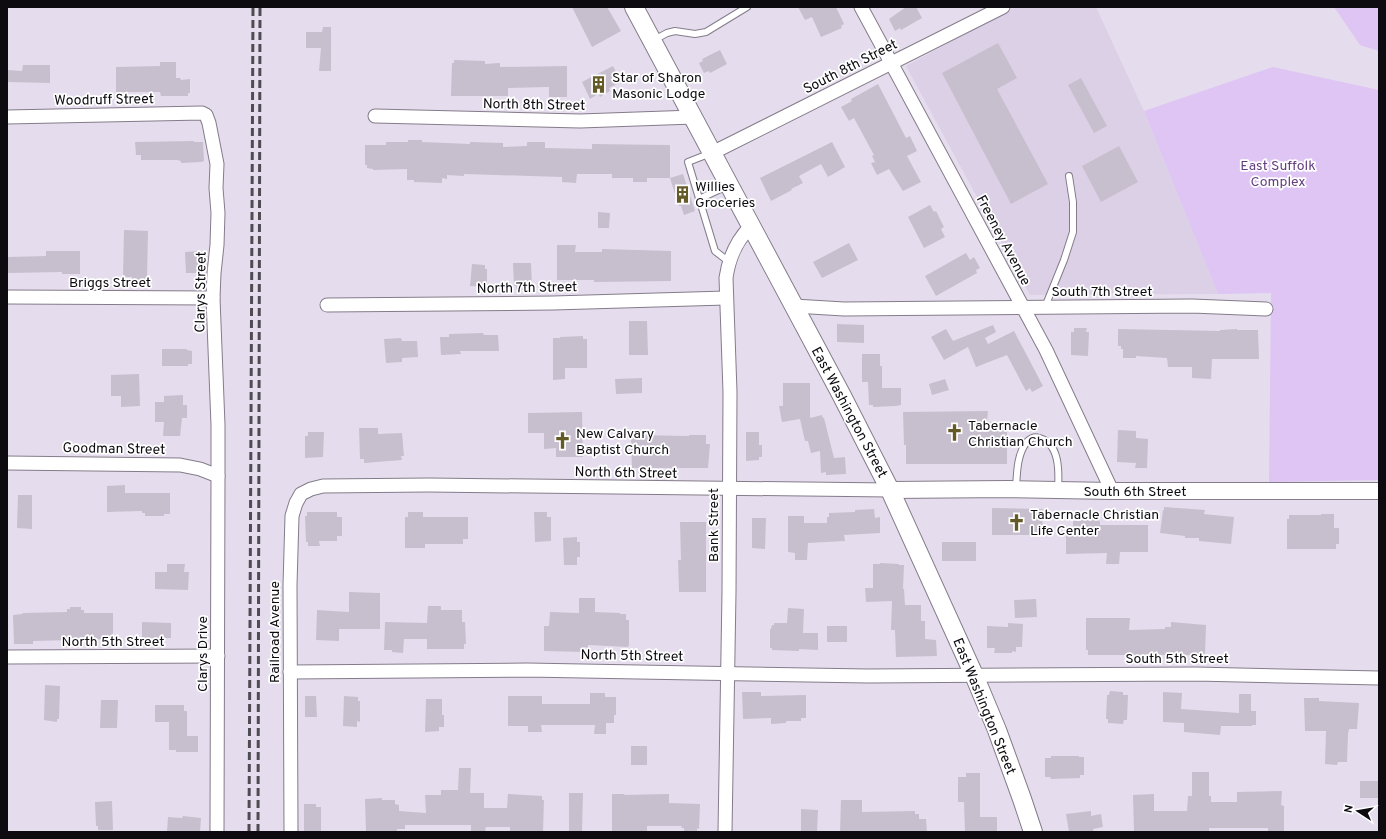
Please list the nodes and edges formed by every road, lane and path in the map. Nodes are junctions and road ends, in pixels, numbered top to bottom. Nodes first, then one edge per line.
1 (634, 7) edge
2 (747, 7) edge
3 (861, 7) edge
4 (1003, 7) edge
5 (652, 41) junction
6 (890, 63) junction
7 (202, 113) joint
8 (375, 116) dead end
9 (7, 117) edge
10 (694, 117) junction
11 (712, 152) junction
12 (1069, 176) dead end
13 (730, 185) junction
14 (700, 199) junction
15 (751, 226) junction
16 (728, 261) junction
17 (7, 297) edge
18 (213, 298) junction
19 (726, 298) junction
20 (327, 304) dead end
21 (794, 306) junction
22 (1022, 307) junction
23 (1045, 307) junction
24 (1266, 309) dead end
25 (7, 463) edge
26 (218, 476) junction
27 (361, 486) joint
28 (729, 489) junction
29 (890, 490) junction
30 (1016, 490) junction
31 (1058, 490) junction
32 (1112, 491) junction
33 (1379, 491) edge
34 (218, 656) junction
35 (7, 657) edge
36 (290, 672) junction
37 (727, 672) junction
38 (974, 675) junction
39 (1379, 678) edge
40 (217, 832) edge
41 (291, 832) edge
42 (725, 832) edge
43 (1033, 832) edge

1 - 5 main road, East Washington Street
2 - 5 lane
3 - 6 street, Freeney Avenue
4 - 6 street, South 8th Street
5 - 10 main road, East Washington Street
6 - 11 street, South 8th Street
6 - 22 street, Freeney Avenue
7 - 9 street, Woodruff Street
7 - 18 street, Clarys Street
8 - 10 street, North 8th Street
10 - 11 main road, East Washington Street
11 - 13 main road, East Washington Street
11 - 14 lane
12 - 23 lane
13 - 14 lane
13 - 15 main road, East Washington Street
14 - 16 lane
15 - 16 street, Bank Street
15 - 21 main road, East Washington Street
16 - 19 street, Bank Street
17 - 18 street, Briggs Street
18 - 26 street, Clarys Street
19 - 20 street, North 7th Street
19 - 28 street, Bank Street
21 - 22 street, South 7th Street
21 - 29 main road, East Washington Street
22 - 23 street, South 7th Street
22 - 32 street, Freeney Avenue
23 - 24 street, South 7th Street
25 - 26 street, Goodman Street
26 - 34 street, Clarys Drive
27 - 28 street, North 6th Street
27 - 36 street, Railroad Avenue
28 - 29 street, North 6th Street
28 - 37 street, Bank Street
29 - 30 street, South 6th Street
29 - 38 main road, East Washington Street
30 - 31 street, South 6th Street
30 - 31 lane
31 - 32 street, South 6th Street
32 - 33 street, South 6th Street
34 - 35 street, North 5th Street
34 - 40 street, Clarys Drive
36 - 37 street, North 5th Street
36 - 41 street, Railroad Avenue
37 - 38 street, North 5th Street
37 - 42 street, Bank Street
38 - 39 street, South 5th Street
38 - 43 main road, East Washington Street

